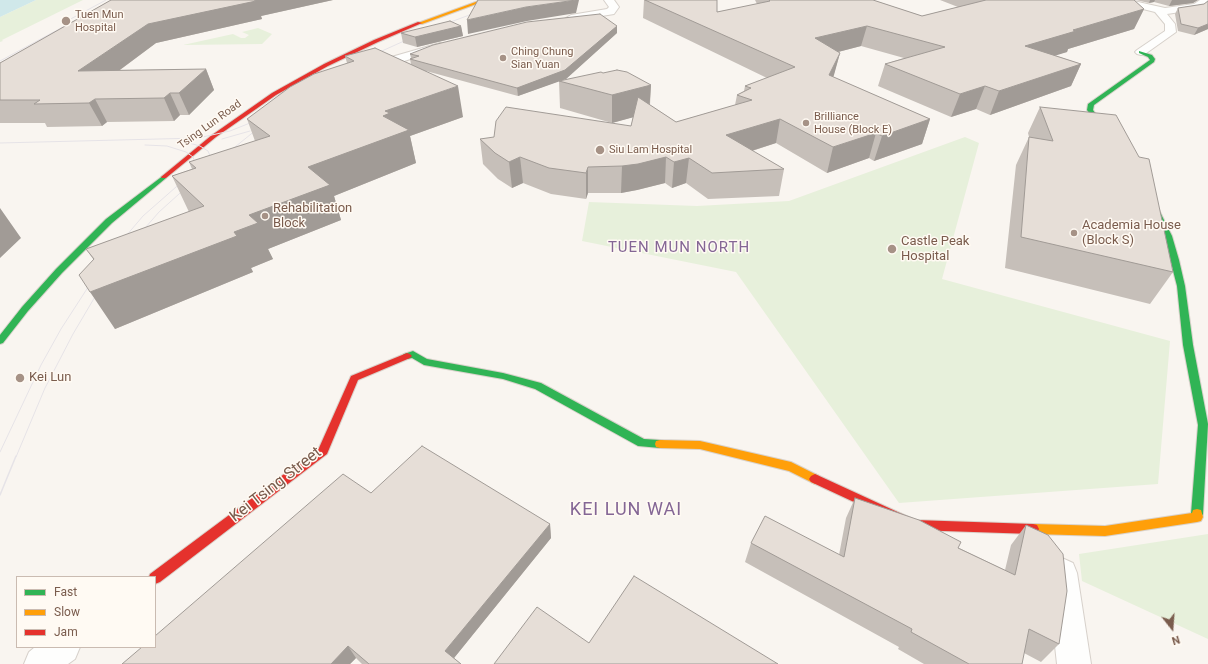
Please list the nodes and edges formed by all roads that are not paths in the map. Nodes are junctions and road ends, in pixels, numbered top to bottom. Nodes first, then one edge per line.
1 (485, 0) edge
2 (609, 0) edge
3 (1118, 0) edge
4 (1206, 0) edge
5 (1159, 11) junction
6 (558, 20) edge
7 (452, 43) edge
8 (1141, 52) joint
9 (392, 62) edge
10 (1113, 143) edge
11 (1144, 187) edge
12 (0, 341) edge
13 (1206, 426) edge
14 (1030, 529) junction
15 (156, 577) edge
16 (62, 648) edge
17 (41, 664) edge
18 (1074, 664) edge

1 - 12 street, Tsing Lun Road
2 - 6 street
3 - 5 street
4 - 5 street
5 - 8 street
7 - 9 street
8 - 10 street
11 - 13 street
13 - 14 street
14 - 15 street, Kei Tsing Street
14 - 18 street
16 - 17 street

